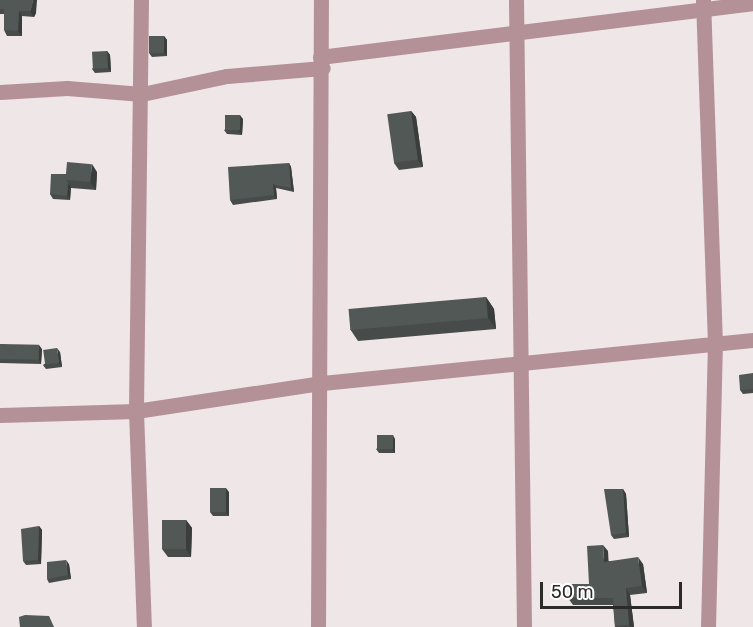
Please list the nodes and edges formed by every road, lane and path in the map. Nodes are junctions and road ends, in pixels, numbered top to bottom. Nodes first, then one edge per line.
1 (141, 0) edge
2 (321, 0) edge
3 (516, 0) edge
4 (753, 3) edge
5 (703, 4) edge
6 (516, 31) junction
7 (322, 63) junction
8 (0, 92) edge
9 (142, 94) junction
10 (753, 340) edge
11 (715, 342) junction
12 (520, 363) junction
13 (322, 383) junction
14 (136, 411) junction
15 (0, 416) edge
16 (144, 627) edge
17 (318, 627) edge
18 (524, 627) edge
19 (708, 627) edge

1 - 9 street
2 - 7 street
3 - 6 street
4 - 5 street
5 - 6 street
5 - 11 street
6 - 7 street
6 - 12 street
7 - 9 street
7 - 13 street
8 - 9 street
9 - 14 street
10 - 11 street
11 - 12 street
11 - 19 street
12 - 13 street
12 - 18 street
13 - 14 street
13 - 17 street
14 - 15 street
14 - 16 street

